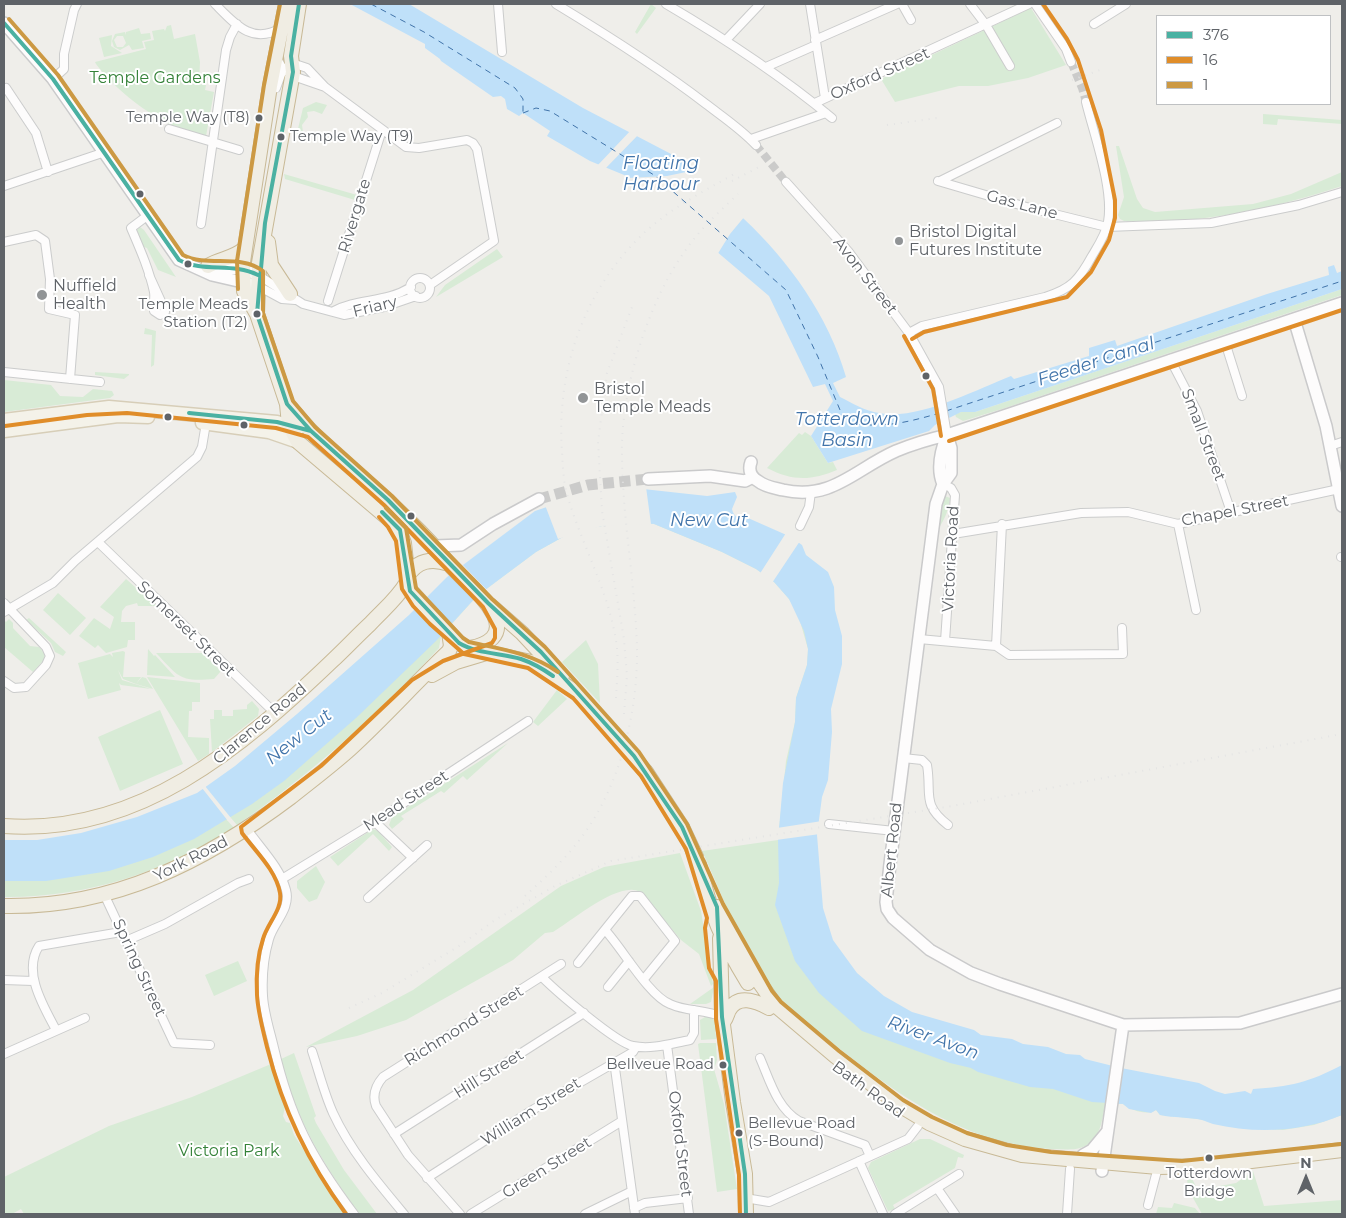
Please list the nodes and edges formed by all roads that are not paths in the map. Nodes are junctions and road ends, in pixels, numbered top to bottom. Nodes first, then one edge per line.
1 (215, 4) edge
2 (286, 4) edge
3 (300, 4) edge
4 (498, 4) edge
5 (556, 4) edge
6 (666, 4) edge
7 (759, 4) edge
8 (810, 4) edge
9 (897, 4) edge
10 (902, 4) edge
11 (970, 4) edge
12 (1029, 4) edge
13 (1126, 4) edge
14 (75, 5) edge
15 (1039, 5) edge
16 (911, 20) dead end
17 (4, 23) edge
18 (237, 24) junction
19 (1094, 24) dead end
20 (986, 25) junction
21 (281, 28) junction
22 (726, 40) junction
23 (815, 42) junction
24 (502, 52) dead end
25 (276, 56) junction
26 (1071, 62) tunnel mouth
27 (1010, 66) dead end
28 (766, 67) junction
29 (291, 69) junction
30 (53, 79) junction
31 (325, 87) junction
32 (4, 89) edge
33 (825, 98) junction
34 (1086, 102) tunnel mouth
35 (815, 103) junction
36 (268, 106) junction
37 (1057, 124) dead end
38 (170, 129) dead end
39 (382, 130) junction
40 (212, 142) junction
41 (239, 150) dead end
42 (105, 152) junction
43 (48, 172) junction
44 (786, 182) tunnel mouth
45 (4, 186) edge
46 (1342, 192) edge
47 (147, 216) junction
48 (265, 223) junction
49 (201, 224) dead end
50 (1107, 227) junction
51 (4, 242) edge
52 (246, 248) junction
53 (204, 267) junction
54 (149, 275) dead end
55 (243, 275) junction
56 (258, 281) junction
57 (430, 285) junction
58 (411, 287) junction
59 (416, 296) junction
60 (293, 297) junction
61 (328, 301) dead end
62 (1342, 303) edge
63 (334, 311) junction
64 (257, 314) junction
65 (1294, 319) junction
66 (909, 333) junction
67 (1225, 342) junction
68 (1170, 359) junction
69 (4, 372) edge
70 (70, 379) junction
71 (100, 382) dead end
72 (1242, 396) dead end
73 (286, 404) junction
74 (4, 420) edge
75 (206, 423) junction
76 (289, 425) junction
77 (947, 430) junction
78 (4, 431) edge
79 (311, 431) junction
80 (298, 442) junction
81 (1342, 442) edge
82 (1331, 450) junction
83 (751, 462) dead end
84 (753, 477) junction
85 (648, 479) tunnel mouth
86 (943, 484) junction
87 (811, 492) junction
88 (1341, 497) edge
89 (539, 499) tunnel mouth
90 (1231, 512) junction
91 (1002, 524) junction
92 (1178, 524) junction
93 (800, 526) dead end
94 (953, 534) junction
95 (98, 542) junction
96 (435, 546) junction
97 (452, 566) junction
98 (407, 579) junction
99 (410, 600) junction
100 (489, 607) junction
101 (6, 608) edge
102 (1196, 610) dead end
103 (1122, 628) dead end
104 (361, 635) junction
105 (451, 636) junction
106 (919, 639) junction
107 (946, 641) junction
108 (996, 646) junction
109 (468, 648) junction
110 (487, 652) junction
111 (4, 681) edge
112 (416, 685) junction
113 (580, 696) junction
114 (276, 714) junction
115 (528, 721) dead end
116 (903, 758) junction
117 (375, 822) junction
118 (829, 824) dead end
119 (4, 826) edge
120 (948, 826) dead end
121 (247, 829) junction
122 (894, 831) junction
123 (427, 845) dead end
124 (413, 858) junction
125 (282, 879) junction
126 (249, 880) dead end
127 (104, 894) junction
128 (368, 898) dead end
129 (4, 906) edge
130 (715, 913) junction
131 (605, 930) junction
132 (121, 932) junction
133 (719, 933) junction
134 (128, 940) junction
135 (629, 961) junction
136 (578, 963) dead end
137 (561, 964) dead end
138 (542, 977) junction
139 (644, 979) junction
140 (4, 980) edge
141 (33, 981) junction
142 (608, 987) dead end
143 (722, 990) junction
144 (1342, 994) edge
145 (768, 1008) junction
146 (694, 1010) junction
147 (707, 1010) junction
148 (584, 1013) junction
149 (84, 1018) dead end
150 (725, 1018) junction
151 (1124, 1025) junction
152 (56, 1030) junction
153 (210, 1045) dead end
154 (667, 1045) junction
155 (636, 1047) junction
156 (312, 1051) dead end
157 (4, 1054) edge
158 (760, 1058) dead end
159 (614, 1061) junction
160 (622, 1121) junction
161 (918, 1126) junction
162 (1108, 1131) junction
163 (394, 1134) junction
164 (1342, 1150) edge
165 (1022, 1154) junction
166 (1083, 1154) joint
167 (870, 1156) junction
168 (859, 1161) junction
169 (1103, 1166) junction
170 (1158, 1167) junction
171 (1070, 1169) junction
172 (959, 1174) dead end
173 (426, 1178) junction
174 (746, 1184) junction
175 (937, 1188) junction
176 (630, 1192) junction
177 (688, 1198) junction
178 (751, 1199) junction
179 (1148, 1206) dead end
180 (634, 1211) edge
181 (354, 1214) edge
182 (404, 1214) edge
183 (460, 1214) edge
184 (471, 1214) edge
185 (585, 1214) edge
186 (689, 1214) edge
187 (746, 1214) edge
188 (754, 1214) edge
189 (883, 1214) edge
190 (895, 1214) edge
191 (955, 1214) edge
192 (1068, 1214) edge

1 - 18 street
2 - 21 highway
3 - 29 highway
4 - 24 street
5 - 35 street, Oxford Street
6 - 22 street
7 - 22 street
8 - 23 street
9 - 23 street
10 - 16 street
11 - 20 street
12 - 20 street, Oxford Street
13 - 19 street
14 - 30 street
15 - 26 street
17 - 30 street
18 - 21 street
18 - 40 street
20 - 27 street
20 - 33 street, Oxford Street
21 - 25 highway
22 - 28 street
23 - 28 street
23 - 33 street
25 - 29 street
25 - 36 highway
28 - 35 street
29 - 31 street
29 - 31 street
29 - 36 street
29 - 48 highway
30 - 42 street
31 - 39 street
32 - 43 street
33 - 35 street, Oxford Street
34 - 50 street
36 - 52 highway
37 - 50 street, Gas Lane
38 - 40 street
39 - 57 street, Friary
39 - 61 street, Rivergate
40 - 41 street
40 - 49 street
42 - 43 street
42 - 47 street
43 - 45 street
44 - 66 street, Avon Street
46 - 50 street, Gas Lane
47 - 53 street
47 - 54 street
48 - 56 highway
48 - 60 highway
50 - 66 street
51 - 70 street
52 - 53 highway
52 - 55 highway
53 - 55 street
55 - 56 street
55 - 64 highway
56 - 60 street, Friary
56 - 64 highway
57 - 58 street, Friary
57 - 59 street, Friary
58 - 59 street, Friary
58 - 63 street, Friary
59 - 63 street, Friary
60 - 63 street, Friary
62 - 65 street
64 - 73 highway
65 - 67 street
65 - 82 street
66 - 77 street, Avon Street
67 - 68 street
67 - 72 street
68 - 77 street
68 - 90 street, Small Street
69 - 70 street
70 - 71 street
73 - 76 highway
73 - 79 highway, Bath Road
74 - 76 main road
75 - 78 main road
75 - 80 main road
75 - 95 street
76 - 79 main road
76 - 80 highway
77 - 86 street, Albert Road
77 - 87 street
79 - 96 highway, Bath Road
80 - 98 highway
81 - 82 street
82 - 88 street
83 - 84 street
84 - 85 street
84 - 87 street
86 - 94 street, Victoria Road
86 - 106 street, Albert Road
87 - 93 street
88 - 90 street, Chapel Street
89 - 96 street
90 - 92 street, Chapel Street
91 - 92 street, Chapel Street
91 - 94 street, Chapel Street
91 - 108 street
92 - 102 street
94 - 107 street, Victoria Road
95 - 101 street
95 - 114 street, Somerset Street
96 - 97 highway, Bath Road
97 - 98 highway, Clarence Road
97 - 100 highway, Bath Road
98 - 99 highway
98 - 104 highway, Clarence Road
99 - 104 highway, Clarence Road
99 - 105 highway
100 - 109 highway
100 - 110 highway
100 - 113 highway, Bath Road
101 - 111 street
103 - 108 street
104 - 114 highway, Clarence Road
105 - 109 highway
105 - 112 highway, York Road
106 - 107 street
106 - 116 street, Albert Road
107 - 108 street
109 - 110 highway, Bath Road
110 - 112 highway, York Road
110 - 113 highway, Bath Road
112 - 121 highway, York Road
113 - 130 highway, Bath Road, bridge
114 - 119 highway, Clarence Road
115 - 117 street, Mead Street
116 - 120 street
116 - 122 street, Albert Road
117 - 124 street
117 - 125 street, Mead Street
118 - 122 street
121 - 125 street
121 - 127 highway, York Road
122 - 151 street, Albert Road
123 - 124 street
124 - 128 street
125 - 181 street
126 - 134 street
127 - 129 highway, York Road
127 - 132 street, Spring Street
130 - 133 highway, Bath Road
130 - 143 highway
130 - 165 highway, Bath Road
131 - 135 street
131 - 136 street
131 - 139 street
132 - 134 street, Spring Street
132 - 141 street
133 - 143 highway
133 - 145 highway, Bath Road
134 - 153 street, Spring Street
135 - 139 street
135 - 142 street
137 - 138 street, Richmond Street
138 - 148 street
138 - 163 street, Richmond Street
139 - 146 street
140 - 141 street
141 - 152 street
143 - 147 street
143 - 150 highway
144 - 151 street, Albert Road
145 - 150 highway
145 - 161 highway, Bath Road
146 - 147 street
146 - 154 street
147 - 150 street
148 - 155 street
148 - 163 street, Hill Street
149 - 152 street
150 - 174 highway
151 - 162 street
152 - 157 street
154 - 155 street
154 - 177 street, Oxford Street
155 - 159 street, William Street
156 - 182 street
158 - 167 street
159 - 160 street
159 - 173 street, William Street
160 - 176 street
160 - 184 street, Green Street
161 - 167 street
161 - 171 highway, Bath Road
162 - 166 street
162 - 169 street
163 - 173 street
164 - 170 highway, Bath Road
165 - 166 highway, Bath Road
165 - 169 highway, Bath Road
167 - 168 street
168 - 178 street
168 - 189 street
169 - 170 highway, Bath Road
169 - 171 highway, Bath Road
170 - 179 street
171 - 192 street
172 - 175 street
173 - 183 street
174 - 178 highway
174 - 187 highway
175 - 190 street
175 - 191 street
176 - 180 street
176 - 185 street
177 - 180 street
177 - 186 street, Oxford Street
178 - 188 highway

